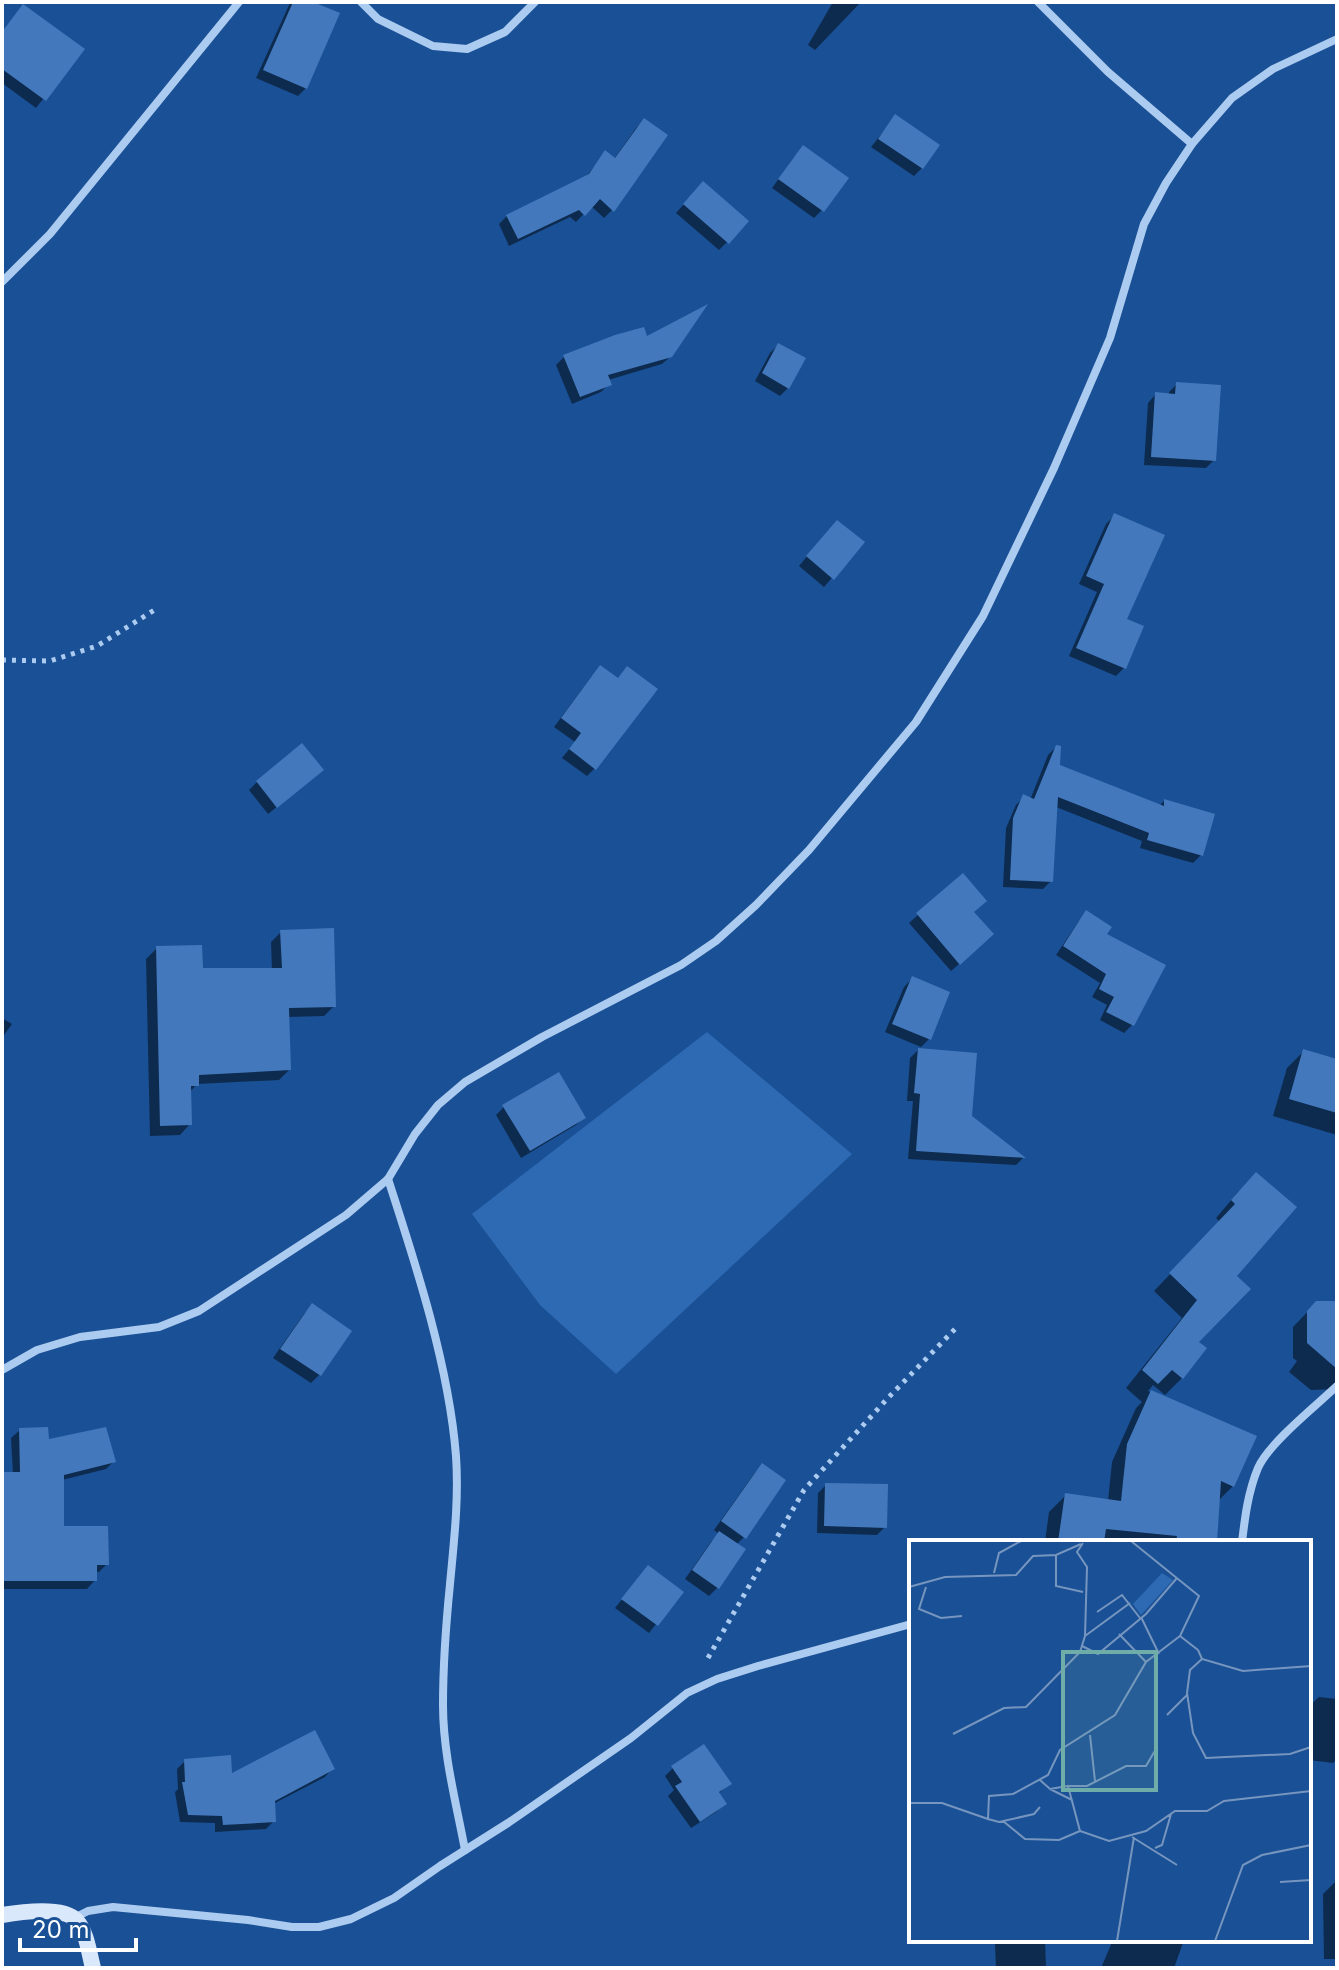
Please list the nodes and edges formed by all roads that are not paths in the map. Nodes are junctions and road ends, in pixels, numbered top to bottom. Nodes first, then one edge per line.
1 (239, 2) edge
2 (361, 2) edge
3 (535, 2) edge
4 (1038, 2) edge
5 (1337, 39) edge
6 (1192, 144) junction
7 (2, 282) edge
8 (388, 1179) junction
9 (2, 1370) edge
10 (1337, 1386) edge
11 (1242, 1540) edge
12 (909, 1625) edge
13 (465, 1850) junction
14 (2, 1915) edge
15 (74, 1918) junction
16 (93, 1968) edge

1 - 7 street
2 - 3 street
4 - 6 street
5 - 6 street
6 - 8 street
8 - 9 street
8 - 13 street
10 - 11 street
12 - 13 street
13 - 15 street
14 - 15 street
15 - 16 street

